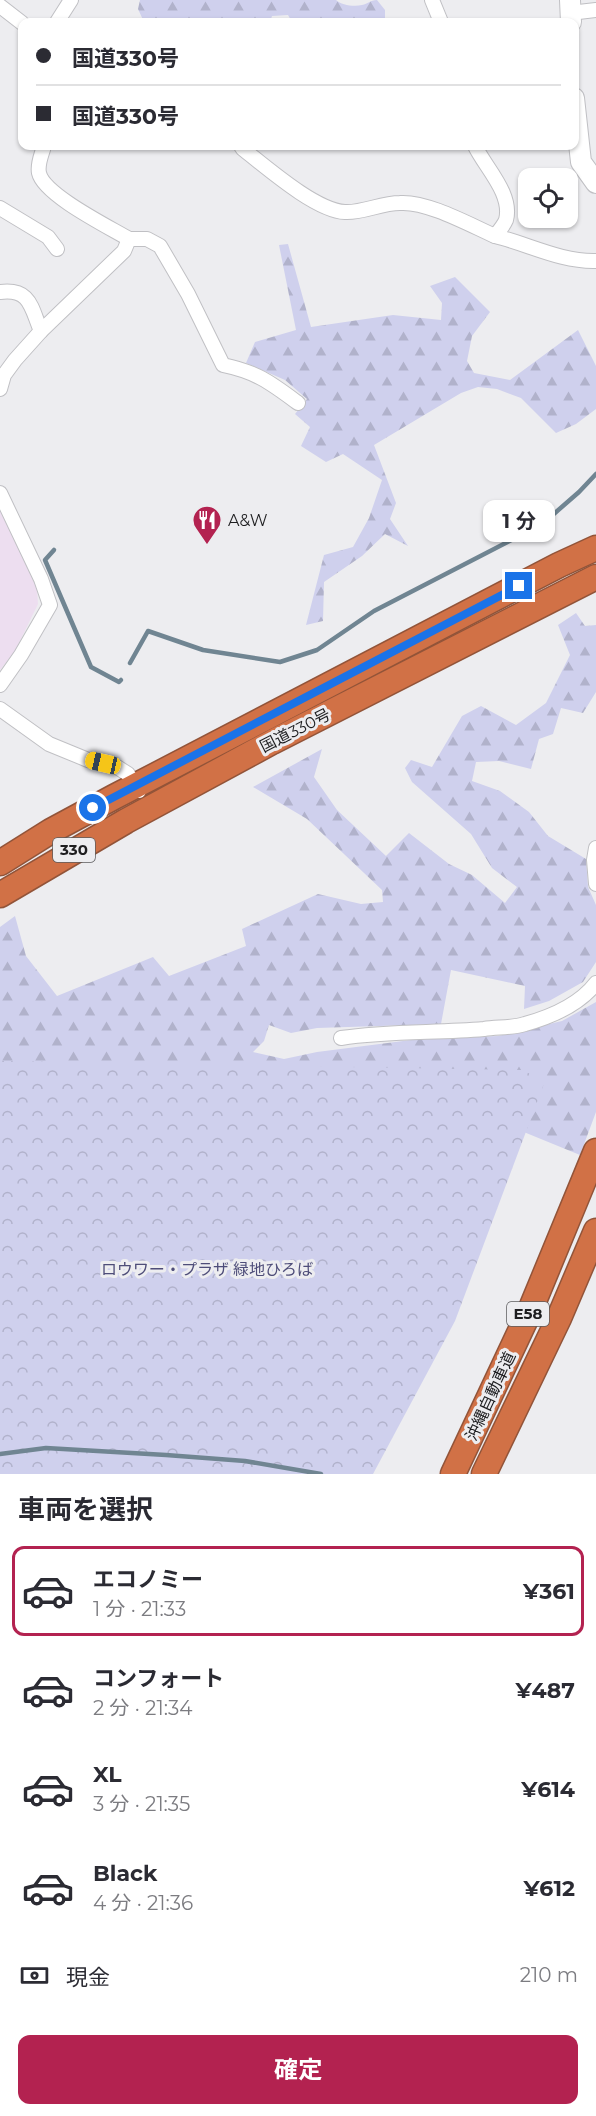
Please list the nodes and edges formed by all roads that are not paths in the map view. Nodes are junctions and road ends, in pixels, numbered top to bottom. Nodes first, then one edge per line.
1 (71, 0) edge
2 (432, 0) edge
3 (0, 6) edge
4 (596, 10) edge
5 (570, 12) edge
6 (60, 18) edge
7 (439, 18) edge
8 (18, 20) edge
9 (579, 144) edge
10 (43, 150) edge
11 (244, 150) edge
12 (477, 150) edge
13 (596, 183) edge
14 (0, 208) edge
15 (495, 236) junction
16 (129, 239) junction
17 (57, 249) dead end
18 (596, 261) edge
19 (0, 292) edge
20 (41, 331) junction
21 (0, 388) edge
22 (298, 403) dead end
23 (2, 500) edge
24 (596, 548) edge
25 (596, 577) edge
26 (0, 685) edge
27 (0, 709) edge
28 (136, 785) junction
29 (149, 808) junction
30 (596, 848) edge
31 (0, 863) edge
32 (596, 884) edge
33 (0, 895) edge
34 (596, 983) edge
35 (341, 1038) dead end
36 (596, 1151) edge
37 (596, 1231) edge
38 (453, 1474) edge
39 (483, 1474) edge

1 - 6 street
2 - 7 street
3 - 8 street
4 - 5 street
9 - 13 street
10 - 16 street
11 - 15 street
12 - 15 street
14 - 17 street
15 - 18 street
16 - 20 street
16 - 22 street
19 - 20 street
20 - 21 street
23 - 26 street
24 - 28 highway, 国道330号 / 330
25 - 29 highway, 国道330号 / 330
27 - 28 street
28 - 29 street
28 - 31 highway, 国道330号 / 330
29 - 33 highway, 国道330号 / 330
30 - 32 street
34 - 35 street
36 - 38 highway, 沖縄自動車道 / E58
37 - 39 highway, 沖縄自動車道 / E58

